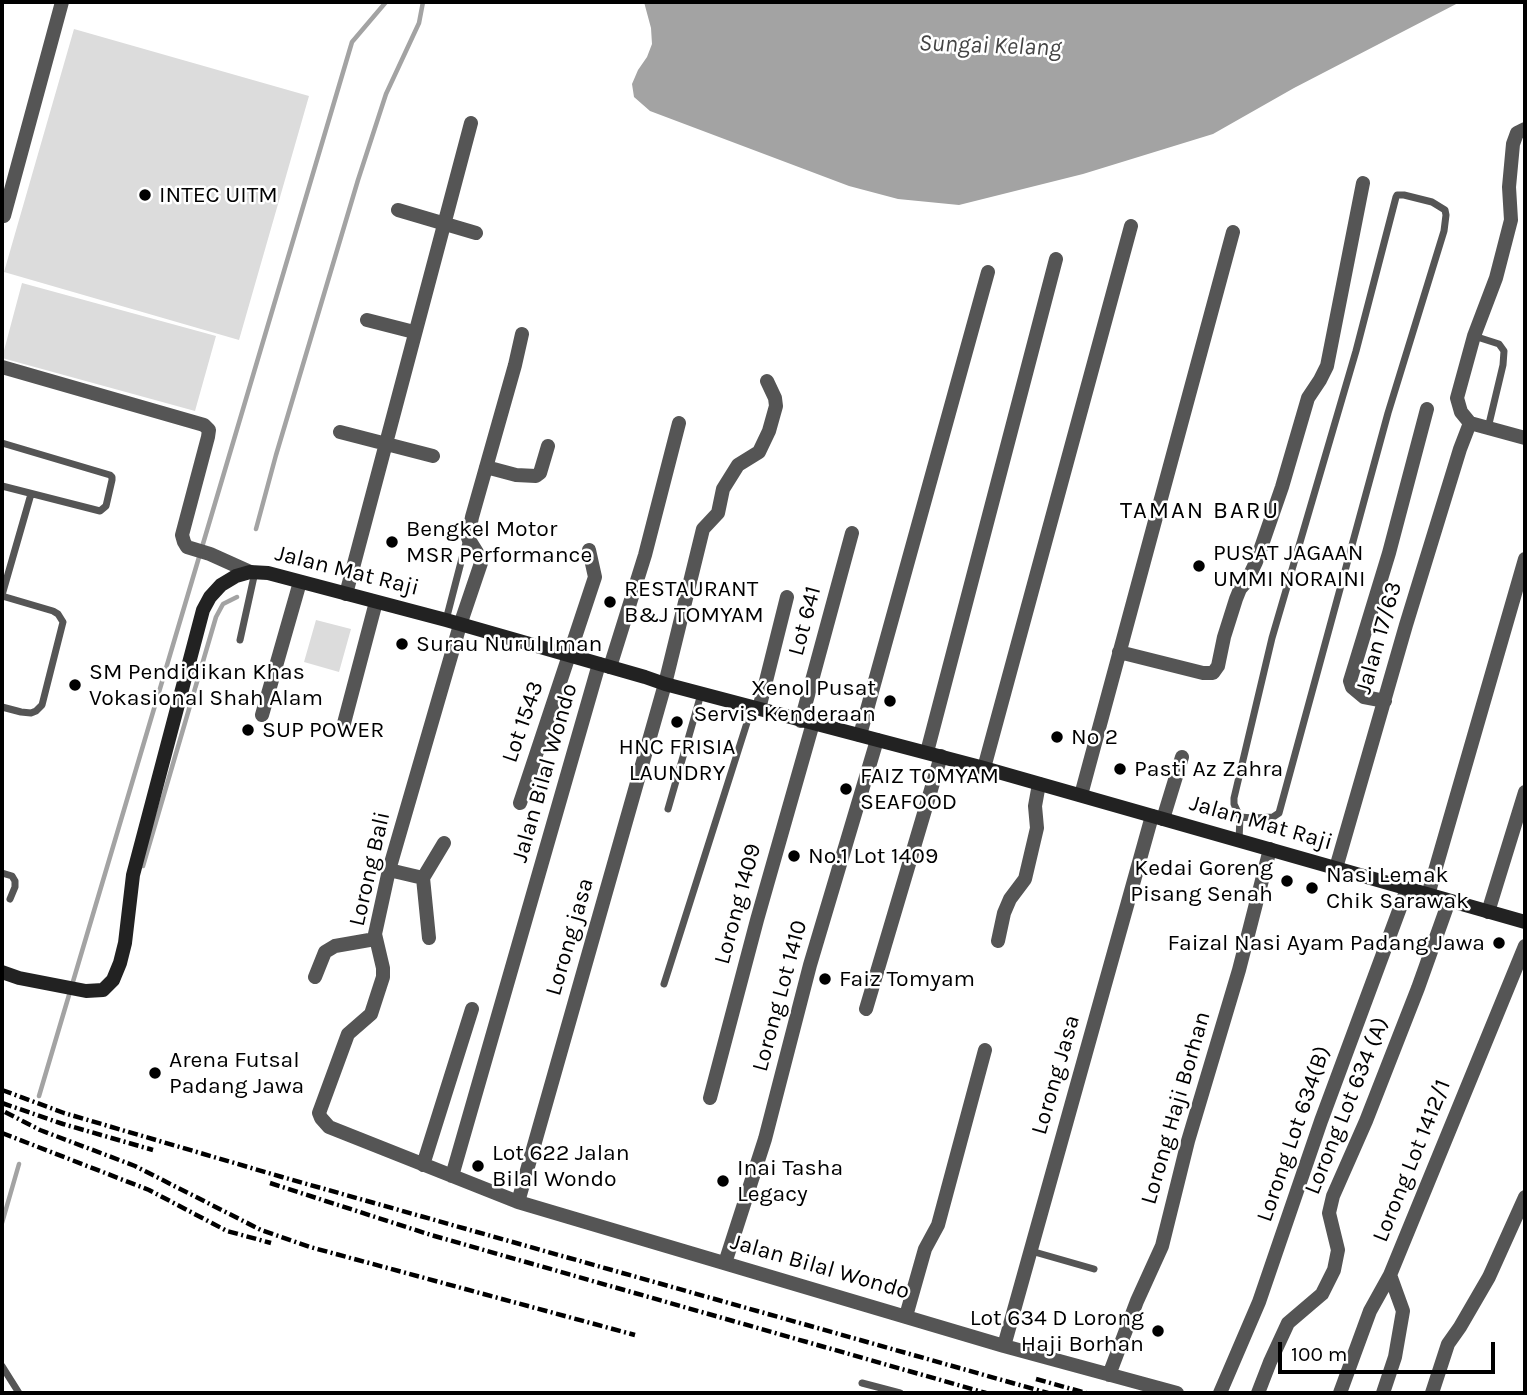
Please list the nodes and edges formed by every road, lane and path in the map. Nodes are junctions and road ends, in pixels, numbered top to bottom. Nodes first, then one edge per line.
1 (62, 2) edge
2 (471, 123) dead end
3 (1525, 129) edge
4 (1363, 183) dead end
5 (1508, 187) junction
6 (1525, 192) edge
7 (398, 210) dead end
8 (3, 217) edge
9 (443, 223) junction
10 (1131, 226) dead end
11 (1233, 232) dead end
12 (476, 233) dead end
13 (1056, 259) dead end
14 (988, 272) dead end
15 (367, 320) dead end
16 (414, 332) junction
17 (522, 334) dead end
18 (1474, 336) junction
19 (2, 367) edge
20 (767, 381) dead end
21 (1427, 409) dead end
22 (679, 423) dead end
23 (1470, 423) junction
24 (1488, 428) junction
25 (340, 432) dead end
26 (1525, 438) edge
27 (2, 443) edge
28 (385, 444) junction
29 (548, 446) dead end
30 (433, 456) dead end
31 (486, 467) junction
32 (2, 486) edge
33 (31, 494) junction
34 (852, 533) dead end
35 (468, 538) junction
36 (589, 550) dead end
37 (1525, 559) edge
38 (253, 572) junction
39 (300, 582) junction
40 (346, 594) junction
41 (2, 595) edge
42 (787, 597) dead end
43 (376, 602) junction
44 (446, 620) junction
45 (460, 625) junction
46 (240, 640) dead end
47 (1119, 652) junction
48 (569, 656) junction
49 (604, 666) junction
50 (665, 684) junction
51 (701, 693) junction
52 (1385, 701) junction
53 (2, 707) edge
54 (756, 708) junction
55 (262, 715) dead end
56 (807, 722) junction
57 (343, 727) dead end
58 (860, 735) junction
59 (877, 740) junction
60 (934, 754) junction
61 (1182, 757) dead end
62 (984, 768) junction
63 (1039, 784) junction
64 (1525, 792) edge
65 (1082, 796) junction
66 (520, 803) dead end
67 (668, 809) dead end
68 (1240, 817) junction
69 (1158, 818) junction
70 (1239, 840) junction
71 (444, 844) dead end
72 (1270, 849) junction
73 (1336, 868) junction
74 (389, 870) junction
75 (2, 873) edge
76 (423, 878) junction
77 (1407, 889) junction
78 (1428, 895) junction
79 (10, 900) dead end
80 (1449, 901) junction
81 (1488, 912) junction
82 (1525, 922) edge
83 (429, 938) dead end
84 (375, 939) junction
85 (998, 941) dead end
86 (1525, 946) edge
87 (2, 972) edge
88 (315, 977) dead end
89 (664, 984) dead end
90 (472, 1009) dead end
91 (866, 1009) dead end
92 (985, 1050) dead end
93 (709, 1098) dead end
94 (319, 1113) joint
95 (423, 1165) junction
96 (452, 1176) junction
97 (1525, 1198) edge
98 (518, 1202) junction
99 (1031, 1251) junction
100 (724, 1263) junction
101 (1094, 1269) dead end
102 (1390, 1275) junction
103 (906, 1316) junction
104 (1004, 1346) junction
105 (2, 1366) edge
106 (1109, 1375) junction
107 (862, 1383) dead end
108 (19, 1393) edge
109 (900, 1393) edge
110 (1177, 1393) edge
111 (1220, 1393) edge
112 (1258, 1393) edge
113 (1340, 1393) edge
114 (1383, 1393) edge
115 (1432, 1393) edge

1 - 8 street
2 - 9 street
3 - 5 street
4 - 47 street
5 - 6 street
5 - 18 street
7 - 9 street
9 - 12 street
9 - 16 street
10 - 62 street
11 - 47 street
13 - 60 street
14 - 58 street
15 - 16 street
16 - 28 street
17 - 31 street
18 - 23 street
18 - 24 lane
19 - 38 street
20 - 50 street, Lorong jasa
21 - 52 street
22 - 49 street
23 - 24 street
23 - 52 street, Jalan 17/63
24 - 26 street
25 - 28 street
27 - 33 lane
28 - 30 street
28 - 40 street
29 - 31 street
31 - 35 street
32 - 33 lane
33 - 41 lane
34 - 56 street, Lot 641
35 - 44 lane
35 - 45 street, Lorong Bali
36 - 48 street, Lot 1543
37 - 78 street
38 - 39 street, Jalan Mat Raji
38 - 46 lane
38 - 87 street, Jalan Mat Raji
39 - 40 street, Jalan Mat Raji
39 - 55 street
40 - 43 street, Jalan Mat Raji
41 - 53 lane
42 - 54 street
43 - 44 street, Jalan Mat Raji
43 - 57 street
44 - 45 street, Jalan Mat Raji
45 - 48 street, Jalan Mat Raji
45 - 74 street, Lorong Bali
47 - 65 street
48 - 49 street, Jalan Mat Raji
48 - 66 street, Lot 1543
49 - 50 street, Jalan Mat Raji
49 - 96 street, Jalan Bilal Wondo
50 - 51 street, Jalan Mat Raji
50 - 98 street, Lorong jasa
51 - 54 street, Jalan Mat Raji
51 - 67 lane
52 - 73 street, Jalan 17/63
54 - 56 street, Jalan Mat Raji
54 - 89 lane
56 - 58 street, Jalan Mat Raji
56 - 93 street, Lorong 1409
58 - 59 street, Jalan Mat Raji
59 - 60 street, Jalan Mat Raji
59 - 100 street, Lorong Lot 1410
60 - 62 street, Jalan Mat Raji
60 - 91 street
61 - 69 street, Lorong Jasa
62 - 63 street, Jalan Mat Raji
63 - 65 street, Jalan Mat Raji
63 - 85 street
64 - 81 street
65 - 69 street, Jalan Mat Raji
68 - 68 lane
68 - 70 lane
69 - 70 street, Jalan Mat Raji
69 - 99 street, Lorong Jasa
70 - 72 street, Jalan Mat Raji
71 - 76 street
72 - 73 street, Jalan Mat Raji
72 - 106 street, Lorong Haji Borhan
73 - 77 street, Jalan Mat Raji
74 - 76 street
74 - 84 street, Lorong Bali
75 - 79 lane
76 - 83 street
77 - 78 street, Jalan Mat Raji
77 - 111 street, Lorong Lot 634(B)
78 - 80 street, Jalan Mat Raji
80 - 81 street, Jalan Mat Raji
80 - 112 street, Lorong Lot 634 (A)
81 - 82 street, Jalan Mat Raji
84 - 88 street
84 - 94 street, Lorong Bali
86 - 102 street, Lorong Lot 1412/1
90 - 95 street
92 - 103 street
94 - 95 street, Jalan Bilal Wondo
95 - 96 street, Jalan Bilal Wondo
96 - 98 street, Jalan Bilal Wondo
97 - 115 street
98 - 100 street, Jalan Bilal Wondo
99 - 101 lane
99 - 104 street, Lorong Jasa
100 - 103 street, Jalan Bilal Wondo
102 - 113 street, Lorong Lot 1412/1
102 - 114 street
103 - 104 street, Jalan Bilal Wondo
104 - 106 street, Jalan Bilal Wondo
105 - 108 lane
106 - 110 street, Jalan Bilal Wondo
107 - 109 lane

